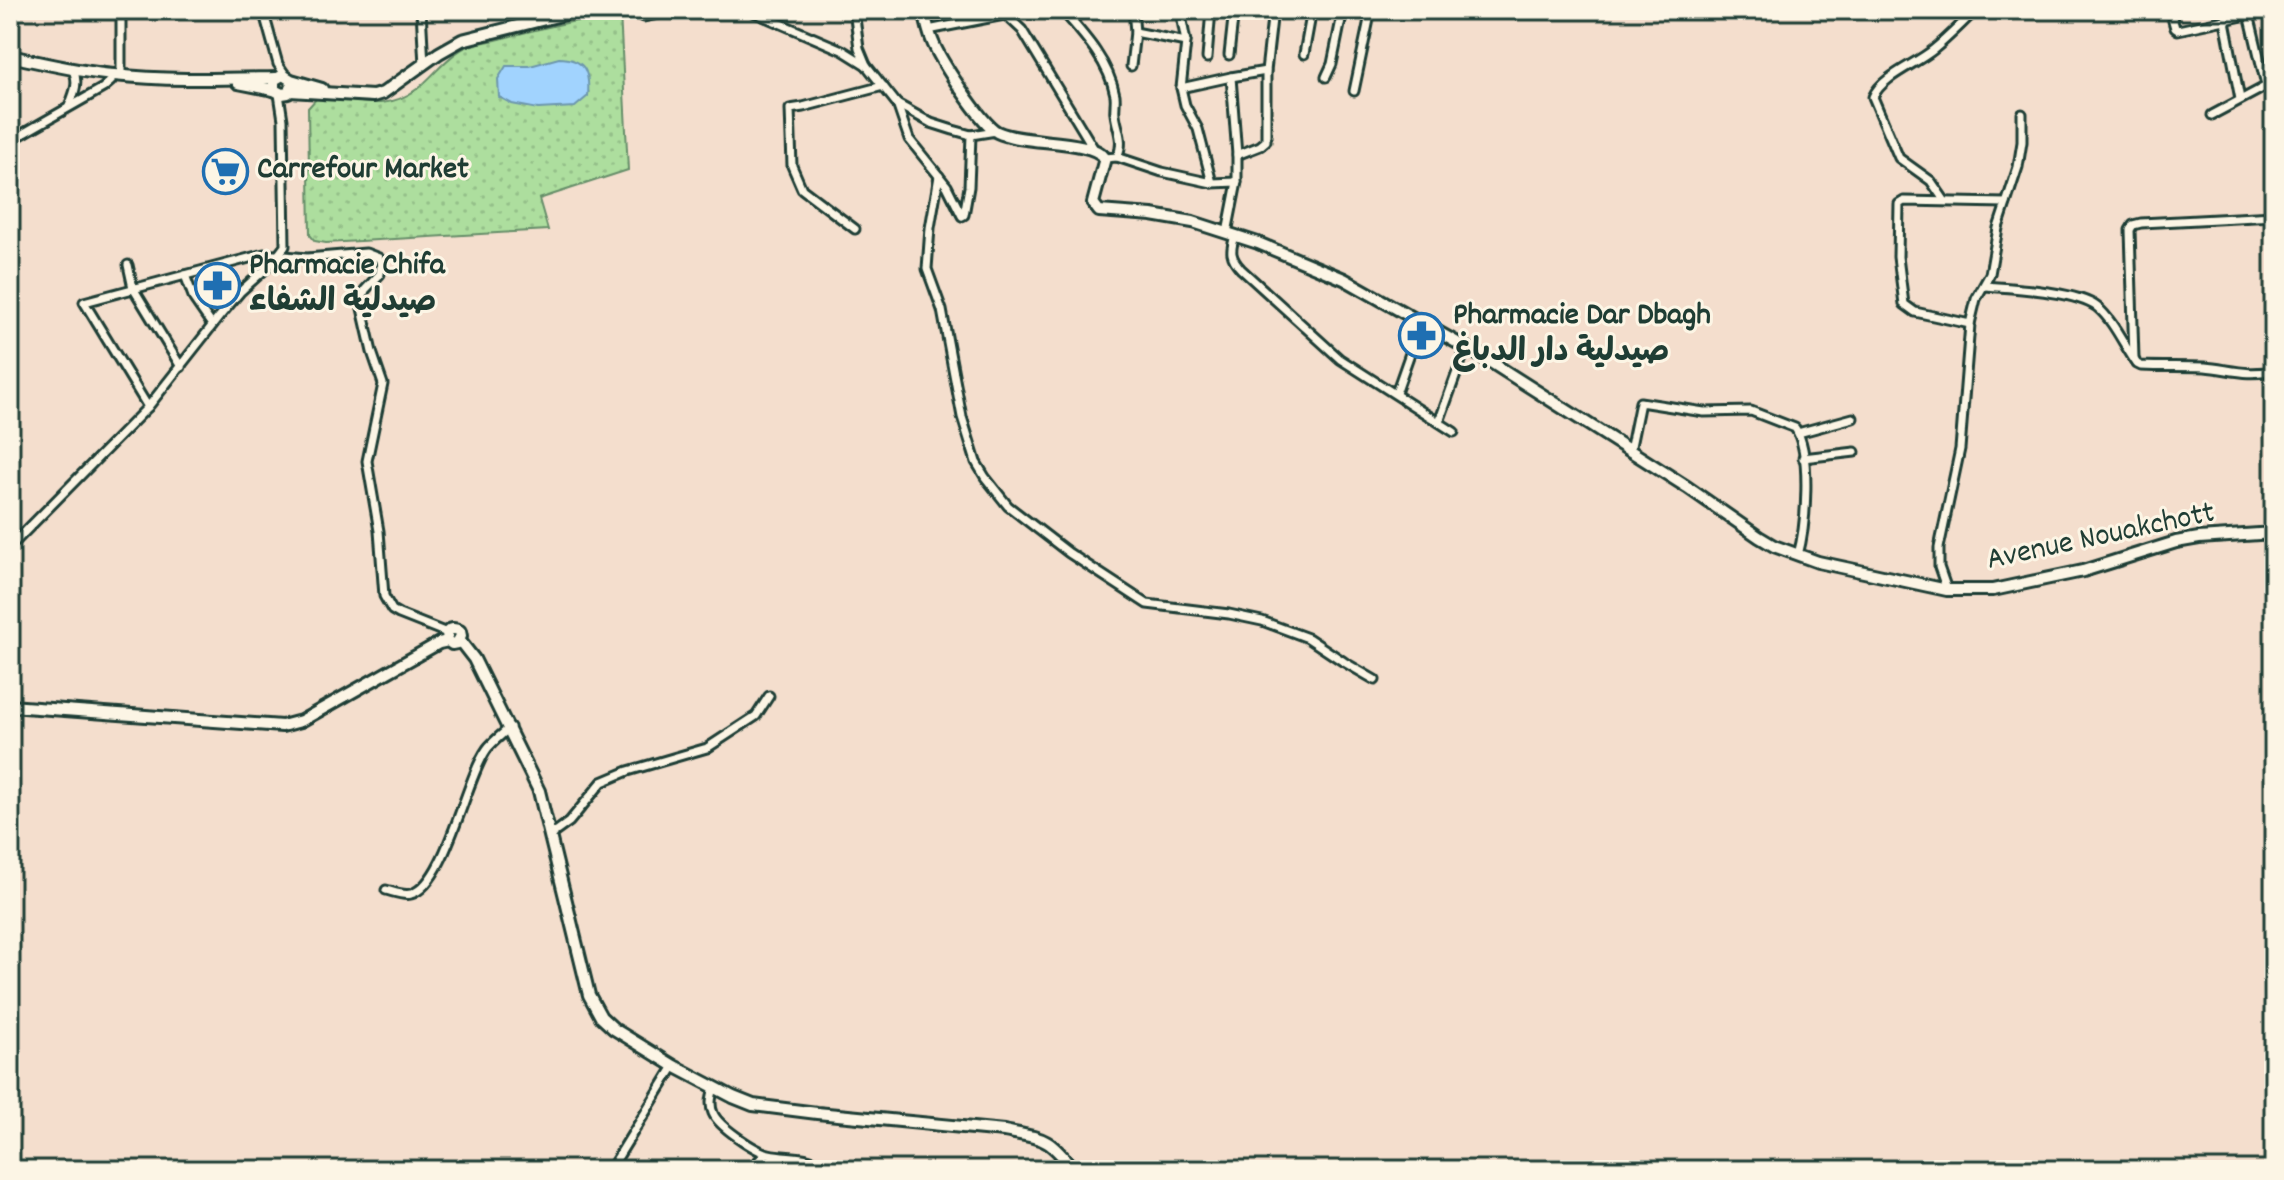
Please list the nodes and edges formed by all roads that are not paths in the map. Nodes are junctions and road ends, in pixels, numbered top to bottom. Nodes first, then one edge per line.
1 (121, 10) edge
2 (263, 10) edge
3 (421, 10) edge
4 (581, 10) edge
5 (630, 10) edge
6 (678, 10) edge
7 (749, 10) edge
8 (854, 10) edge
9 (924, 10) edge
10 (996, 10) edge
11 (1062, 10) edge
12 (1086, 10) edge
13 (1133, 10) edge
14 (1180, 10) edge
15 (1211, 10) edge
16 (1234, 10) edge
17 (1273, 10) edge
18 (1312, 10) edge
19 (1343, 10) edge
20 (1371, 10) edge
21 (1976, 10) edge
22 (2170, 10) edge
23 (2266, 10) edge
24 (2249, 14) junction
25 (1006, 15) junction
26 (1071, 20) junction
27 (2225, 21) junction
28 (928, 30) junction
29 (1135, 32) junction
30 (1186, 42) junction
31 (1304, 54) dead end
32 (1229, 55) dead end
33 (10, 56) edge
34 (1207, 58) dead end
35 (424, 65) junction
36 (866, 65) junction
37 (1131, 66) dead end
38 (72, 69) junction
39 (1266, 71) junction
40 (116, 75) junction
41 (1231, 77) junction
42 (1326, 77) dead end
43 (2270, 84) edge
44 (283, 85) junction
45 (883, 86) junction
46 (1181, 88) junction
47 (1354, 91) dead end
48 (2240, 99) junction
49 (897, 104) junction
50 (68, 108) junction
51 (2022, 114) dead end
52 (2212, 115) dead end
53 (996, 131) junction
54 (971, 135) junction
55 (10, 141) edge
56 (1094, 149) junction
57 (1237, 155) junction
58 (1117, 157) junction
59 (1105, 158) junction
60 (939, 176) junction
61 (1237, 182) junction
62 (1212, 183) junction
63 (1944, 200) junction
64 (2006, 203) junction
65 (2274, 216) edge
66 (855, 229) dead end
67 (1231, 234) junction
68 (279, 256) junction
69 (128, 265) dead end
70 (185, 275) junction
71 (1985, 286) junction
72 (133, 288) junction
73 (1421, 322) junction
74 (1970, 324) junction
75 (212, 325) junction
76 (1466, 347) junction
77 (2134, 360) junction
78 (181, 367) junction
79 (2274, 370) edge
80 (1396, 393) junction
81 (148, 407) junction
82 (1853, 418) dead end
83 (1439, 422) junction
84 (1454, 432) dead end
85 (1798, 433) junction
86 (1630, 451) junction
87 (1855, 452) dead end
88 (1803, 458) junction
89 (2274, 533) edge
90 (10, 547) edge
91 (1798, 555) junction
92 (1947, 590) junction
93 (451, 639) junction
94 (1375, 680) dead end
95 (769, 696) dead end
96 (10, 706) edge
97 (510, 727) junction
98 (551, 835) junction
99 (386, 890) dead end
100 (674, 1066) junction
101 (714, 1087) junction
102 (766, 1154) junction
103 (1066, 1159) junction
104 (610, 1170) edge
105 (748, 1170) edge
106 (820, 1170) edge
107 (1045, 1170) edge
108 (1074, 1170) edge

1 - 40 street
2 - 44 street
3 - 35 street
4 - 35 street
5 - 6 street
7 - 36 street
8 - 36 street
9 - 28 street
10 - 25 street
11 - 26 street
12 - 26 street
13 - 29 street
14 - 30 street
15 - 34 street
16 - 32 street
17 - 39 street
18 - 31 street
19 - 42 street
20 - 47 street
21 - 63 street
22 - 27 street
23 - 24 street
24 - 27 street
24 - 43 street
25 - 28 street
25 - 56 street
26 - 58 street
27 - 48 street
28 - 53 street
29 - 30 street
29 - 37 street
30 - 46 street
33 - 38 street
35 - 44 street
36 - 45 street
38 - 40 street
38 - 50 street
39 - 41 street
39 - 57 street
40 - 44 street
40 - 50 street
41 - 46 street
41 - 57 street
43 - 48 street
44 - 68 street
45 - 49 street
45 - 66 street
46 - 62 street
48 - 52 street
49 - 54 street
49 - 60 street
50 - 55 street
51 - 64 street
53 - 54 street
53 - 56 street
54 - 60 street
56 - 59 street
57 - 61 street
58 - 59 street
58 - 62 street
59 - 67 street, Avenue Nouakchott
60 - 94 street
61 - 62 street
61 - 67 street
63 - 64 street
63 - 74 street
64 - 71 street
65 - 77 street
67 - 73 street, Avenue Nouakchott
67 - 80 street
68 - 70 street
68 - 75 street
68 - 93 street
69 - 72 street
70 - 72 street
70 - 75 street
71 - 74 street
71 - 77 street
72 - 78 street
72 - 81 street
73 - 76 street, Avenue Nouakchott
73 - 80 street
74 - 92 street
75 - 78 street
76 - 83 street
76 - 86 street, Avenue Nouakchott
77 - 79 street
78 - 81 street
80 - 83 street
81 - 90 street
82 - 85 street
83 - 84 street
85 - 86 street
85 - 88 street
86 - 91 street, Avenue Nouakchott
87 - 88 street
88 - 91 street
89 - 92 street, Avenue Nouakchott
91 - 92 street, Avenue Nouakchott
93 - 96 street
93 - 97 street
95 - 98 street
97 - 98 street
97 - 99 street
98 - 100 street
100 - 101 street
100 - 104 street
101 - 102 street
101 - 103 street
102 - 105 street
102 - 106 street
103 - 107 street
103 - 108 street

